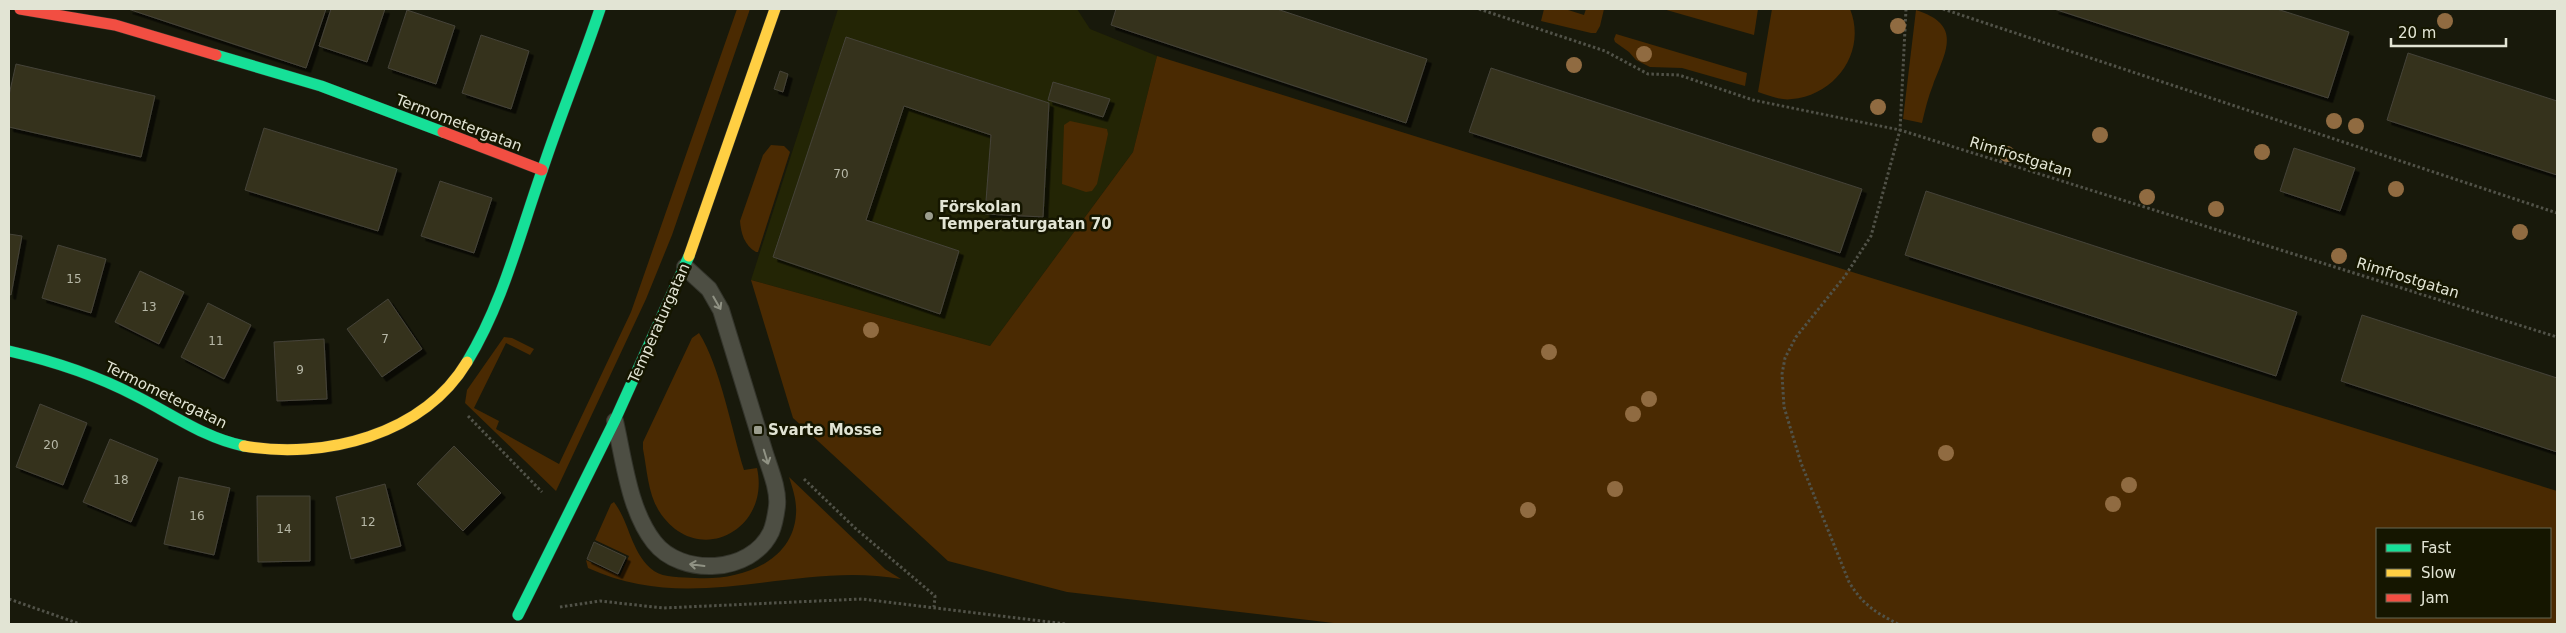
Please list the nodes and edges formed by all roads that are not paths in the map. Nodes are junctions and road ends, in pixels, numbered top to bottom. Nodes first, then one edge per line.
1 (20, 9) edge
2 (600, 9) edge
3 (775, 9) edge
4 (542, 170) junction
5 (685, 267) junction
6 (9, 351) edge
7 (615, 420) junction
8 (516, 621) edge

1 - 4 street, Termometergatan
2 - 4 street, Termometergatan
3 - 5 street, Temperaturgatan
4 - 6 street, Termometergatan
5 - 7 street, Temperaturgatan
5 -> 7 lane
7 - 8 street, Temperaturgatan

